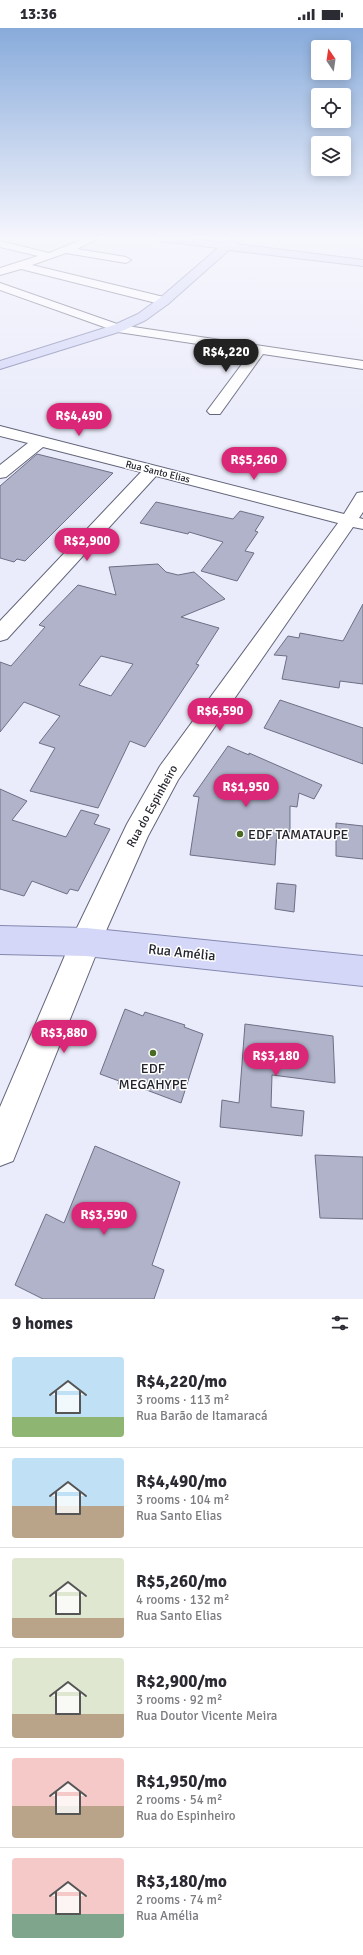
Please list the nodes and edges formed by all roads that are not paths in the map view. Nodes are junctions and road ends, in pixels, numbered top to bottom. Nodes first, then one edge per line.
1 (32, 297) edge
2 (146, 297) edge
3 (169, 297) edge
4 (164, 302) junction
5 (118, 328) junction
6 (259, 350) junction
7 (0, 365) edge
8 (363, 365) edge
9 (215, 411) dead end
10 (0, 431) edge
11 (40, 441) junction
12 (152, 470) junction
13 (0, 473) edge
14 (363, 497) edge
15 (356, 522) edge
16 (0, 634) edge
17 (0, 940) edge
18 (86, 942) junction
19 (363, 971) edge
20 (0, 1148) edge

1 - 5 street
2 - 4 street
3 - 4 main road
4 - 5 main road
5 - 6 street
5 - 7 main road
6 - 8 street
6 - 9 street
10 - 11 street, Rua Santo Elias
11 - 12 street, Rua Santo Elias
11 - 13 street
12 - 15 street, Rua Santo Elias
12 - 16 street
14 - 15 street, Rua do Espinheiro
15 - 18 street, Rua do Espinheiro
17 - 18 main road, Rua Amélia
18 - 19 main road, Rua Amélia
18 - 20 street, Rua do Espinheiro

